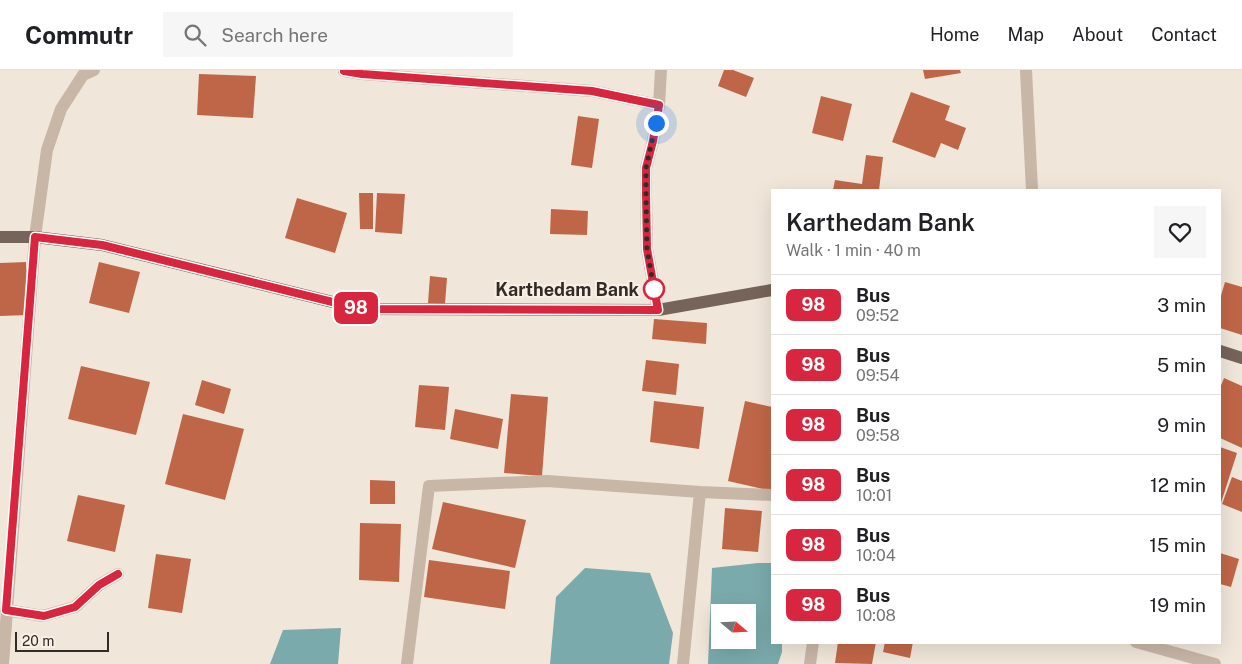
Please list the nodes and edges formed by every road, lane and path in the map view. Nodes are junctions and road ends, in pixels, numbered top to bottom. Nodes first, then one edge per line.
1 (94, 70) edge
2 (661, 70) edge
3 (1026, 70) edge
4 (344, 71) edge
5 (379, 72) edge
6 (659, 105) junction
7 (1032, 189) edge
8 (0, 237) edge
9 (35, 237) junction
10 (771, 290) edge
11 (658, 310) junction
12 (1221, 351) edge
13 (1242, 358) edge
14 (700, 492) junction
15 (771, 495) edge
16 (118, 574) dead end
17 (6, 610) junction
18 (813, 644) edge
19 (1143, 644) edge
20 (2, 664) edge
21 (406, 664) edge
22 (684, 664) edge
23 (810, 664) edge
24 (1215, 664) edge

1 - 9 street
2 - 6 street
3 - 7 street
4 - 5 street
5 - 6 street
6 - 11 street
8 - 9 main road
9 - 11 main road
9 - 17 street
10 - 11 main road
12 - 13 main road
14 - 15 street
14 - 21 street
14 - 22 street
16 - 17 street
17 - 20 street
18 - 23 street
19 - 24 street

